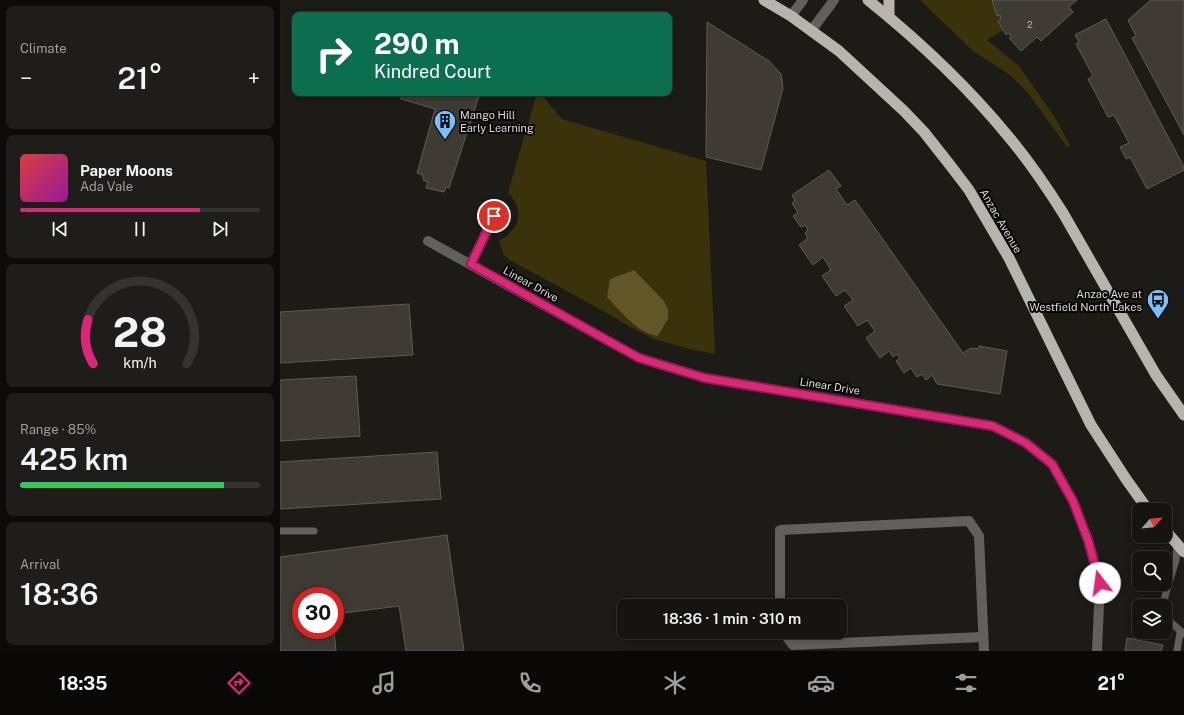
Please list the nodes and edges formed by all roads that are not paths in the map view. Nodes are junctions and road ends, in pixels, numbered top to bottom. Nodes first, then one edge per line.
1 (764, 0) edge
2 (803, 0) edge
3 (834, 0) edge
4 (868, 0) edge
5 (889, 0) edge
6 (791, 16) junction
7 (889, 17) junction
8 (811, 31) junction
9 (494, 216) dead end
10 (428, 242) dead end
11 (471, 264) junction
12 (1184, 415) edge
13 (1143, 503) edge
14 (280, 531) edge
15 (314, 531) dead end
16 (1172, 538) edge
17 (1180, 548) edge
18 (780, 599) edge
19 (1165, 599) edge
20 (1172, 624) edge
21 (1182, 633) edge
22 (983, 637) junction
23 (788, 639) edge
24 (984, 651) edge
25 (1097, 651) edge
26 (1177, 651) edge

1 - 6 highway, Anzac Avenue
2 - 6 street
3 - 8 street
4 - 7 highway
5 - 7 highway
6 - 8 highway, Anzac Avenue
7 - 12 highway
8 - 13 highway, Anzac Avenue
9 - 11 street
10 - 11 street, Linear Drive
11 - 25 street, Linear Drive
14 - 15 lane
16 - 17 highway
17 - 19 lane
18 - 22 street
20 - 21 lane
21 - 26 lane
22 - 23 street
22 - 24 street

